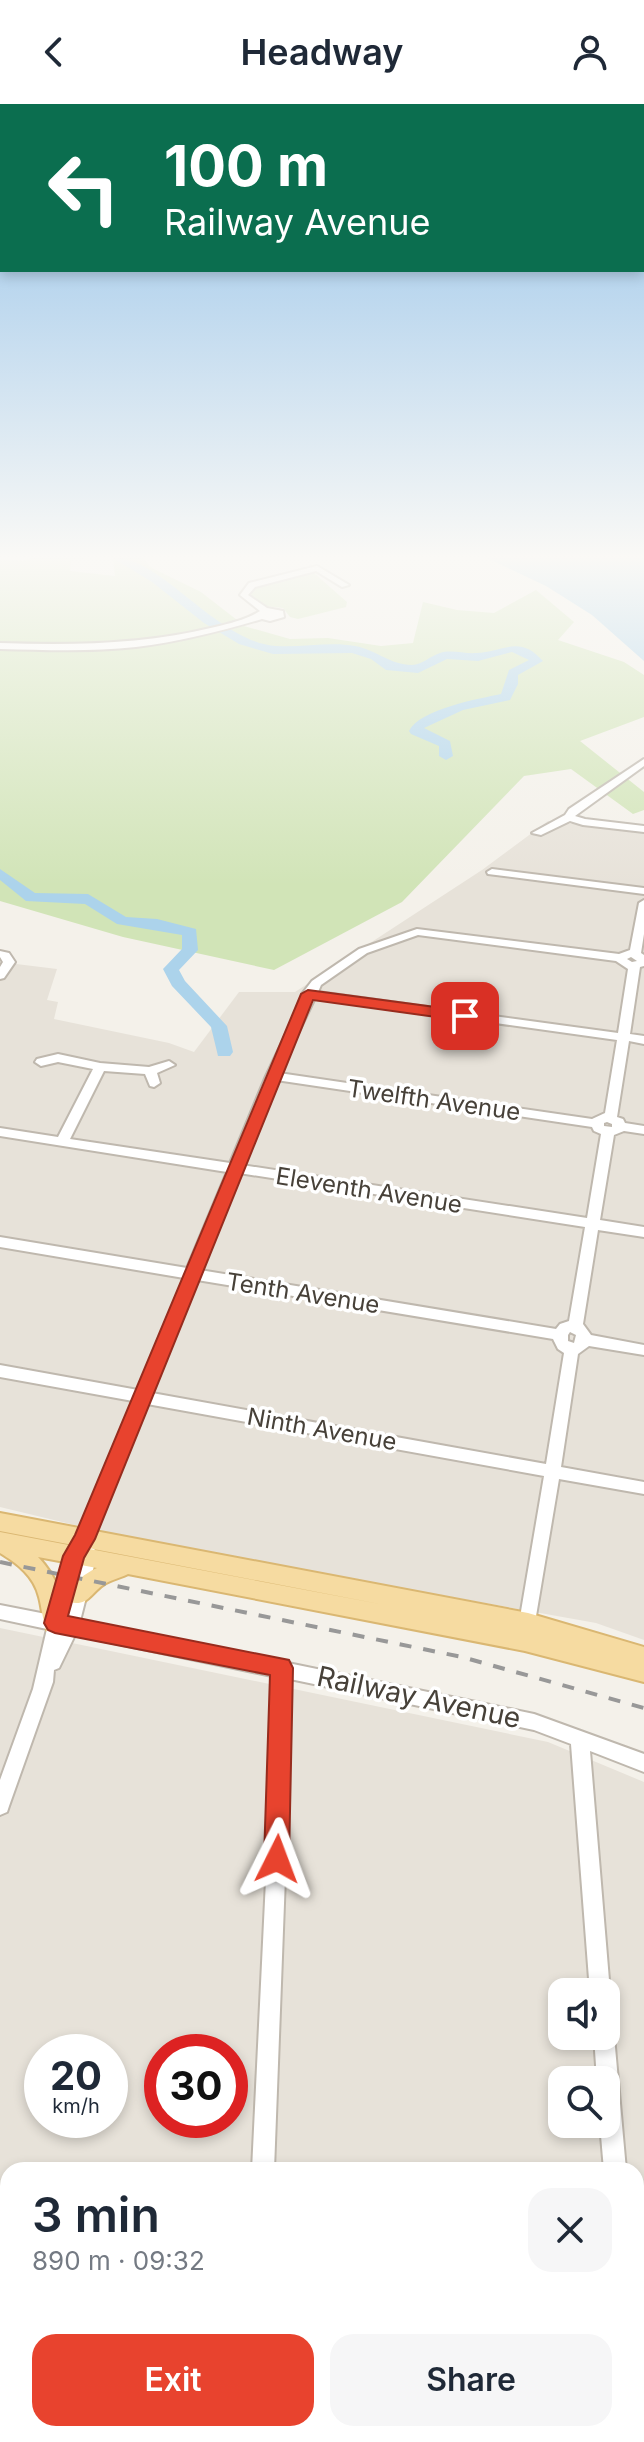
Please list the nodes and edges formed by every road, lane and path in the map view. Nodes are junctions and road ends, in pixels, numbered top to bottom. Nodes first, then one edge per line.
1 (644, 762) edge
2 (569, 817) junction
3 (644, 829) edge
4 (537, 833) dead end
5 (492, 872) dead end
6 (644, 891) edge
7 (644, 903) edge
8 (2, 955) edge
9 (639, 961) edge
10 (0, 976) edge
11 (308, 994) junction
12 (623, 1038) junction
13 (644, 1040) edge
14 (41, 1062) dead end
15 (169, 1065) dead end
16 (100, 1067) junction
17 (272, 1076) junction
18 (609, 1125) junction
19 (644, 1130) edge
20 (0, 1132) edge
21 (62, 1141) junction
22 (236, 1169) junction
23 (593, 1224) junction
24 (644, 1232) edge
25 (0, 1242) edge
26 (193, 1275) junction
27 (578, 1339) junction
28 (644, 1350) edge
29 (0, 1371) edge
30 (143, 1397) junction
31 (552, 1471) junction
32 (644, 1488) edge
33 (0, 1522) edge
34 (0, 1541) edge
35 (82, 1551) junction
36 (125, 1566) junction
37 (78, 1595) junction
38 (0, 1612) edge
39 (63, 1624) junction
40 (526, 1632) junction
41 (644, 1657) edge
42 (281, 1668) junction
43 (644, 1672) edge
44 (580, 1739) junction
45 (644, 1763) edge
46 (0, 1806) edge
47 (599, 1978) edge
48 (605, 2050) edge
49 (263, 2162) edge
50 (614, 2162) edge

1 - 2 street
2 - 3 street
2 - 4 street
5 - 6 street
7 - 9 street
8 - 10 street
9 - 11 street
9 - 12 street
11 - 12 street
11 - 17 street
12 - 13 street
12 - 18 street
14 - 16 street
15 - 16 street
16 - 21 street
17 - 18 street, Twelfth Avenue
17 - 22 street
18 - 19 street, Twelfth Avenue
18 - 23 street
20 - 21 street, Eleventh Avenue
21 - 22 street, Eleventh Avenue
22 - 23 street, Eleventh Avenue
22 - 26 street
23 - 24 street, Eleventh Avenue
23 - 27 street
25 - 26 street, Tenth Avenue
26 - 27 street, Tenth Avenue
26 - 30 street
27 - 28 street
27 - 31 street
29 - 30 street, Ninth Avenue
30 - 31 street, Ninth Avenue
30 - 35 street
31 - 32 street, Ninth Avenue
31 - 40 street
33 - 35 main road
34 - 35 main road
34 - 39 main road
35 - 36 main road
35 - 37 street
35 - 39 street
35 - 40 main road
36 - 37 main road
36 - 40 main road
37 - 39 street
38 - 39 street, Railway Avenue
39 - 42 street, Railway Avenue
39 - 46 street
40 - 41 main road
40 - 43 main road
42 - 44 street, Railway Avenue
42 - 49 street
44 - 45 street, Railway Avenue
44 - 47 street
48 - 50 street

